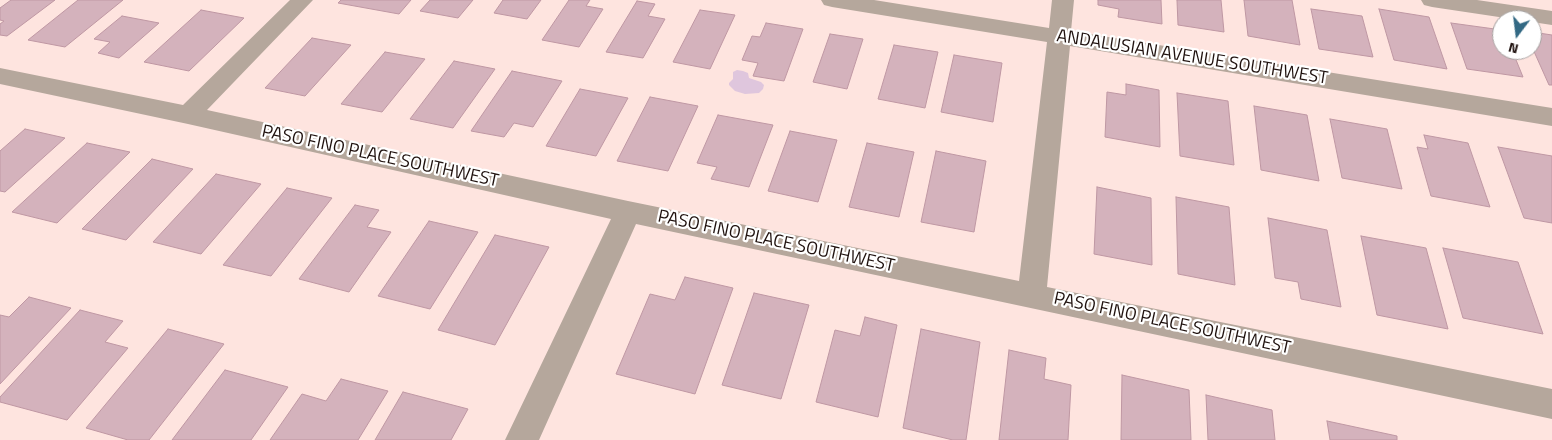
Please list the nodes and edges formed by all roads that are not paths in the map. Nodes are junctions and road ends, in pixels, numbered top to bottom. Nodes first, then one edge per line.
1 (302, 0) edge
2 (832, 0) edge
3 (1063, 0) edge
4 (1432, 0) edge
5 (1552, 18) edge
6 (1059, 36) junction
7 (0, 76) edge
8 (188, 115) junction
9 (1552, 117) edge
10 (628, 212) junction
11 (1032, 295) junction
12 (1552, 404) edge
13 (522, 440) edge

1 - 8 street
2 - 6 street, ANDALUSIAN AVENUE SOUTHWEST
3 - 6 street
4 - 5 street
6 - 9 street, ANDALUSIAN AVENUE SOUTHWEST
6 - 11 street
7 - 8 street, PASO FINO PLACE SOUTHWEST
8 - 10 street, PASO FINO PLACE SOUTHWEST
10 - 11 street, PASO FINO PLACE SOUTHWEST
10 - 13 street
11 - 12 street, PASO FINO PLACE SOUTHWEST

